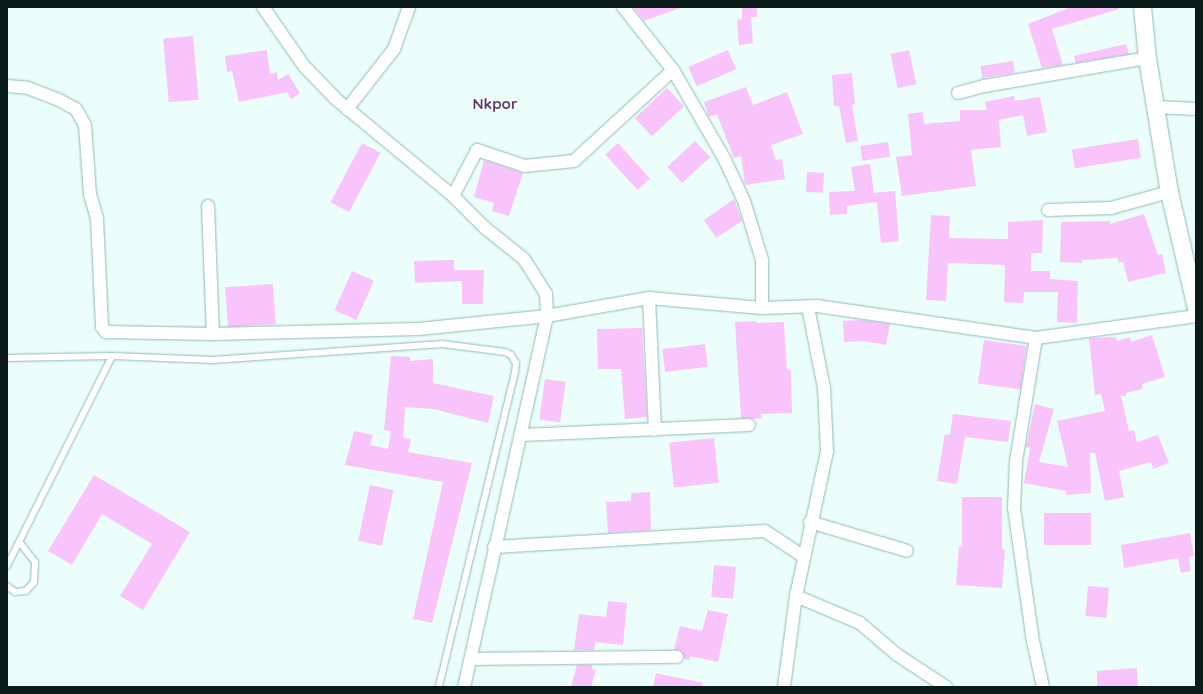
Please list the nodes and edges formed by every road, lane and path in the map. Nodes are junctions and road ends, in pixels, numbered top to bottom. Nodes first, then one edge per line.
1 (263, 7) edge
2 (409, 7) edge
3 (623, 7) edge
4 (1142, 7) edge
5 (1147, 58) junction
6 (673, 70) junction
7 (7, 86) edge
8 (958, 93) dead end
9 (1156, 107) junction
10 (347, 109) junction
11 (1196, 109) edge
12 (1169, 192) junction
13 (453, 196) junction
14 (208, 206) dead end
15 (1048, 210) dead end
16 (649, 298) junction
17 (808, 307) junction
18 (762, 308) junction
19 (1196, 308) edge
20 (547, 316) junction
21 (1196, 316) edge
22 (213, 334) junction
23 (1036, 338) junction
24 (112, 356) junction
25 (7, 358) edge
26 (748, 425) dead end
27 (655, 430) junction
28 (522, 435) junction
29 (810, 522) junction
30 (20, 543) junction
31 (494, 547) junction
32 (907, 550) dead end
33 (804, 556) junction
34 (7, 566) edge
35 (7, 586) edge
36 (796, 596) junction
37 (677, 657) dead end
38 (471, 659) junction
39 (440, 687) edge
40 (464, 687) edge
41 (784, 687) edge
42 (946, 687) edge
43 (1043, 687) edge

1 - 10 street
2 - 10 street
3 - 6 street
4 - 5 main road
5 - 8 street
5 - 9 main road
6 - 13 street
6 - 18 street
7 - 22 street
9 - 11 street
9 - 12 main road
10 - 13 street
12 - 15 street
12 - 19 main road
13 - 20 street
14 - 22 street
16 - 18 street
16 - 20 street
16 - 27 street
17 - 18 street
17 - 23 street
17 - 29 street
20 - 22 street
20 - 28 street
21 - 23 street
23 - 43 street
24 - 25 lane
24 - 30 lane
24 - 39 lane
26 - 27 street
27 - 28 street
28 - 31 street
29 - 32 street
29 - 33 street
30 - 34 lane
30 - 35 lane
31 - 33 street
31 - 38 street
33 - 36 street
36 - 41 street
36 - 42 street
37 - 38 street
38 - 40 street

